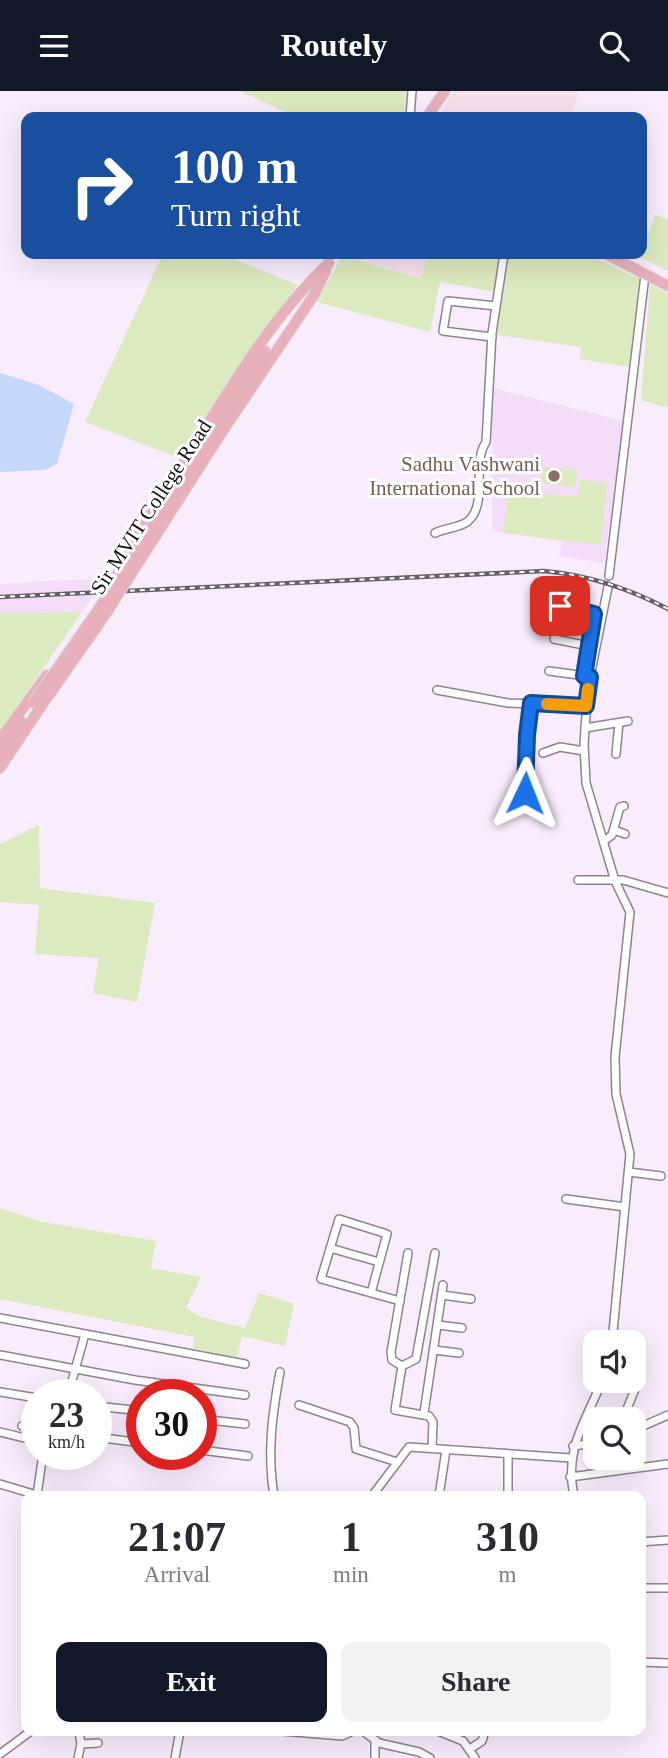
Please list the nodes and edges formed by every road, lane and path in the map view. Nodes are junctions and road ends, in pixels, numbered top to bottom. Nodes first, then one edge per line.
1 (412, 91) edge
2 (445, 91) edge
3 (410, 112) edge
4 (430, 112) edge
5 (331, 259) edge
6 (332, 259) edge
7 (503, 259) edge
8 (615, 259) edge
9 (645, 275) junction
10 (668, 286) edge
11 (496, 306) junction
12 (492, 337) junction
13 (435, 533) dead end
14 (609, 576) dead end
15 (608, 587) dead end
16 (560, 606) dead end
17 (554, 639) dead end
18 (589, 646) junction
19 (549, 671) dead end
20 (587, 677) junction
21 (437, 690) dead end
22 (531, 703) junction
23 (36, 705) junction
24 (586, 706) junction
25 (585, 728) junction
26 (0, 740) edge
27 (584, 751) junction
28 (0, 753) edge
29 (543, 753) dead end
30 (616, 754) dead end
31 (0, 768) edge
32 (525, 793) dead end
33 (624, 806) dead end
34 (614, 830) junction
35 (625, 834) dead end
36 (604, 841) junction
37 (578, 880) dead end
38 (615, 881) junction
39 (668, 893) edge
40 (629, 1172) junction
41 (660, 1176) dead end
42 (566, 1199) dead end
43 (625, 1207) junction
44 (330, 1248) junction
45 (408, 1253) dead end
46 (435, 1253) dead end
47 (379, 1262) junction
48 (443, 1285) dead end
49 (371, 1293) junction
50 (442, 1296) junction
51 (471, 1299) dead end
52 (400, 1301) junction
53 (0, 1318) edge
54 (438, 1325) junction
55 (462, 1328) dead end
56 (613, 1330) edge
57 (85, 1334) junction
58 (434, 1350) junction
59 (459, 1353) dead end
60 (0, 1355) edge
61 (245, 1364) dead end
62 (402, 1367) junction
63 (75, 1369) junction
64 (280, 1372) dead end
65 (72, 1379) edge
66 (0, 1392) edge
67 (597, 1393) edge
68 (21, 1395) edge
69 (245, 1395) dead end
70 (299, 1405) dead end
71 (424, 1413) junction
72 (668, 1415) edge
73 (217, 1421) edge
74 (244, 1424) dead end
75 (646, 1425) edge
76 (0, 1432) edge
77 (21, 1437) edge
78 (583, 1445) edge
79 (573, 1446) junction
80 (432, 1448) junction
81 (446, 1450) junction
82 (217, 1452) edge
83 (508, 1454) junction
84 (248, 1456) dead end
85 (571, 1458) junction
86 (397, 1462) junction
87 (668, 1465) edge
88 (41, 1470) edge
89 (570, 1477) junction
90 (0, 1484) edge
91 (22, 1491) edge
92 (39, 1491) edge
93 (273, 1491) edge
94 (376, 1491) edge
95 (440, 1491) edge
96 (508, 1491) edge
97 (573, 1491) edge
98 (668, 1540) edge
99 (646, 1542) edge
100 (646, 1588) edge
101 (668, 1588) edge
102 (646, 1662) edge
103 (668, 1663) edge
104 (24, 1736) edge
105 (80, 1736) edge
106 (179, 1736) edge
107 (370, 1736) edge
108 (451, 1736) edge
109 (462, 1736) edge
110 (484, 1736) edge
111 (375, 1740) junction
112 (462, 1740) junction
113 (98, 1743) dead end
114 (81, 1744) junction
115 (399, 1748) junction
116 (470, 1749) junction
117 (0, 1754) edge
118 (78, 1758) edge
119 (175, 1758) edge
120 (375, 1758) edge
121 (398, 1758) edge
122 (430, 1758) edge
123 (475, 1758) edge

1 - 3 street
2 - 4 main road
5 - 26 main road, Sir MVIT College Road
6 - 23 main road, Sir MVIT College Road, bridge
7 - 11 street
8 - 9 main road
9 - 10 main road
9 - 14 street
11 - 12 street
11 - 12 street
12 - 13 street
15 - 20 street
16 - 18 street
17 - 18 street
18 - 20 street
19 - 20 street
20 - 24 street
21 - 22 street
22 - 24 street
22 - 32 street
23 - 28 main road, Sir MVIT College Road
23 - 31 main road, Sir MVIT College Road
24 - 25 street
25 - 27 street
25 - 30 street
27 - 29 street
27 - 36 street
33 - 34 street
34 - 35 street
34 - 36 street
36 - 38 street
37 - 38 street
38 - 39 street
38 - 40 street
40 - 41 street
40 - 43 street
42 - 43 street
43 - 56 street
44 - 47 street
44 - 47 street
44 - 49 street
45 - 52 street
46 - 62 street
47 - 49 street
48 - 50 street
49 - 52 street
50 - 51 street
50 - 54 street
52 - 62 street
53 - 57 street
54 - 55 street
54 - 58 street
57 - 61 street
57 - 63 street
58 - 59 street
58 - 71 street
60 - 63 street
62 - 71 street
63 - 65 street
63 - 69 street
64 - 93 street
66 - 68 street
67 - 79 street
70 - 86 street
71 - 80 street
72 - 75 street
73 - 74 street
76 - 77 street
78 - 79 street
79 - 85 street
80 - 81 street
80 - 86 street
81 - 83 street
81 - 95 street
82 - 84 street
83 - 85 street
83 - 96 street
85 - 89 street
86 - 94 street
87 - 89 street
88 - 92 street
89 - 97 street
90 - 91 street
98 - 99 street
100 - 101 street
102 - 103 street
104 - 117 street
105 - 114 street
106 - 119 street
107 - 111 street
108 - 112 street
109 - 112 street
110 - 116 street
111 - 115 street
111 - 120 street
112 - 116 street
113 - 114 street
114 - 118 street
115 - 121 street
115 - 122 street
116 - 123 street

